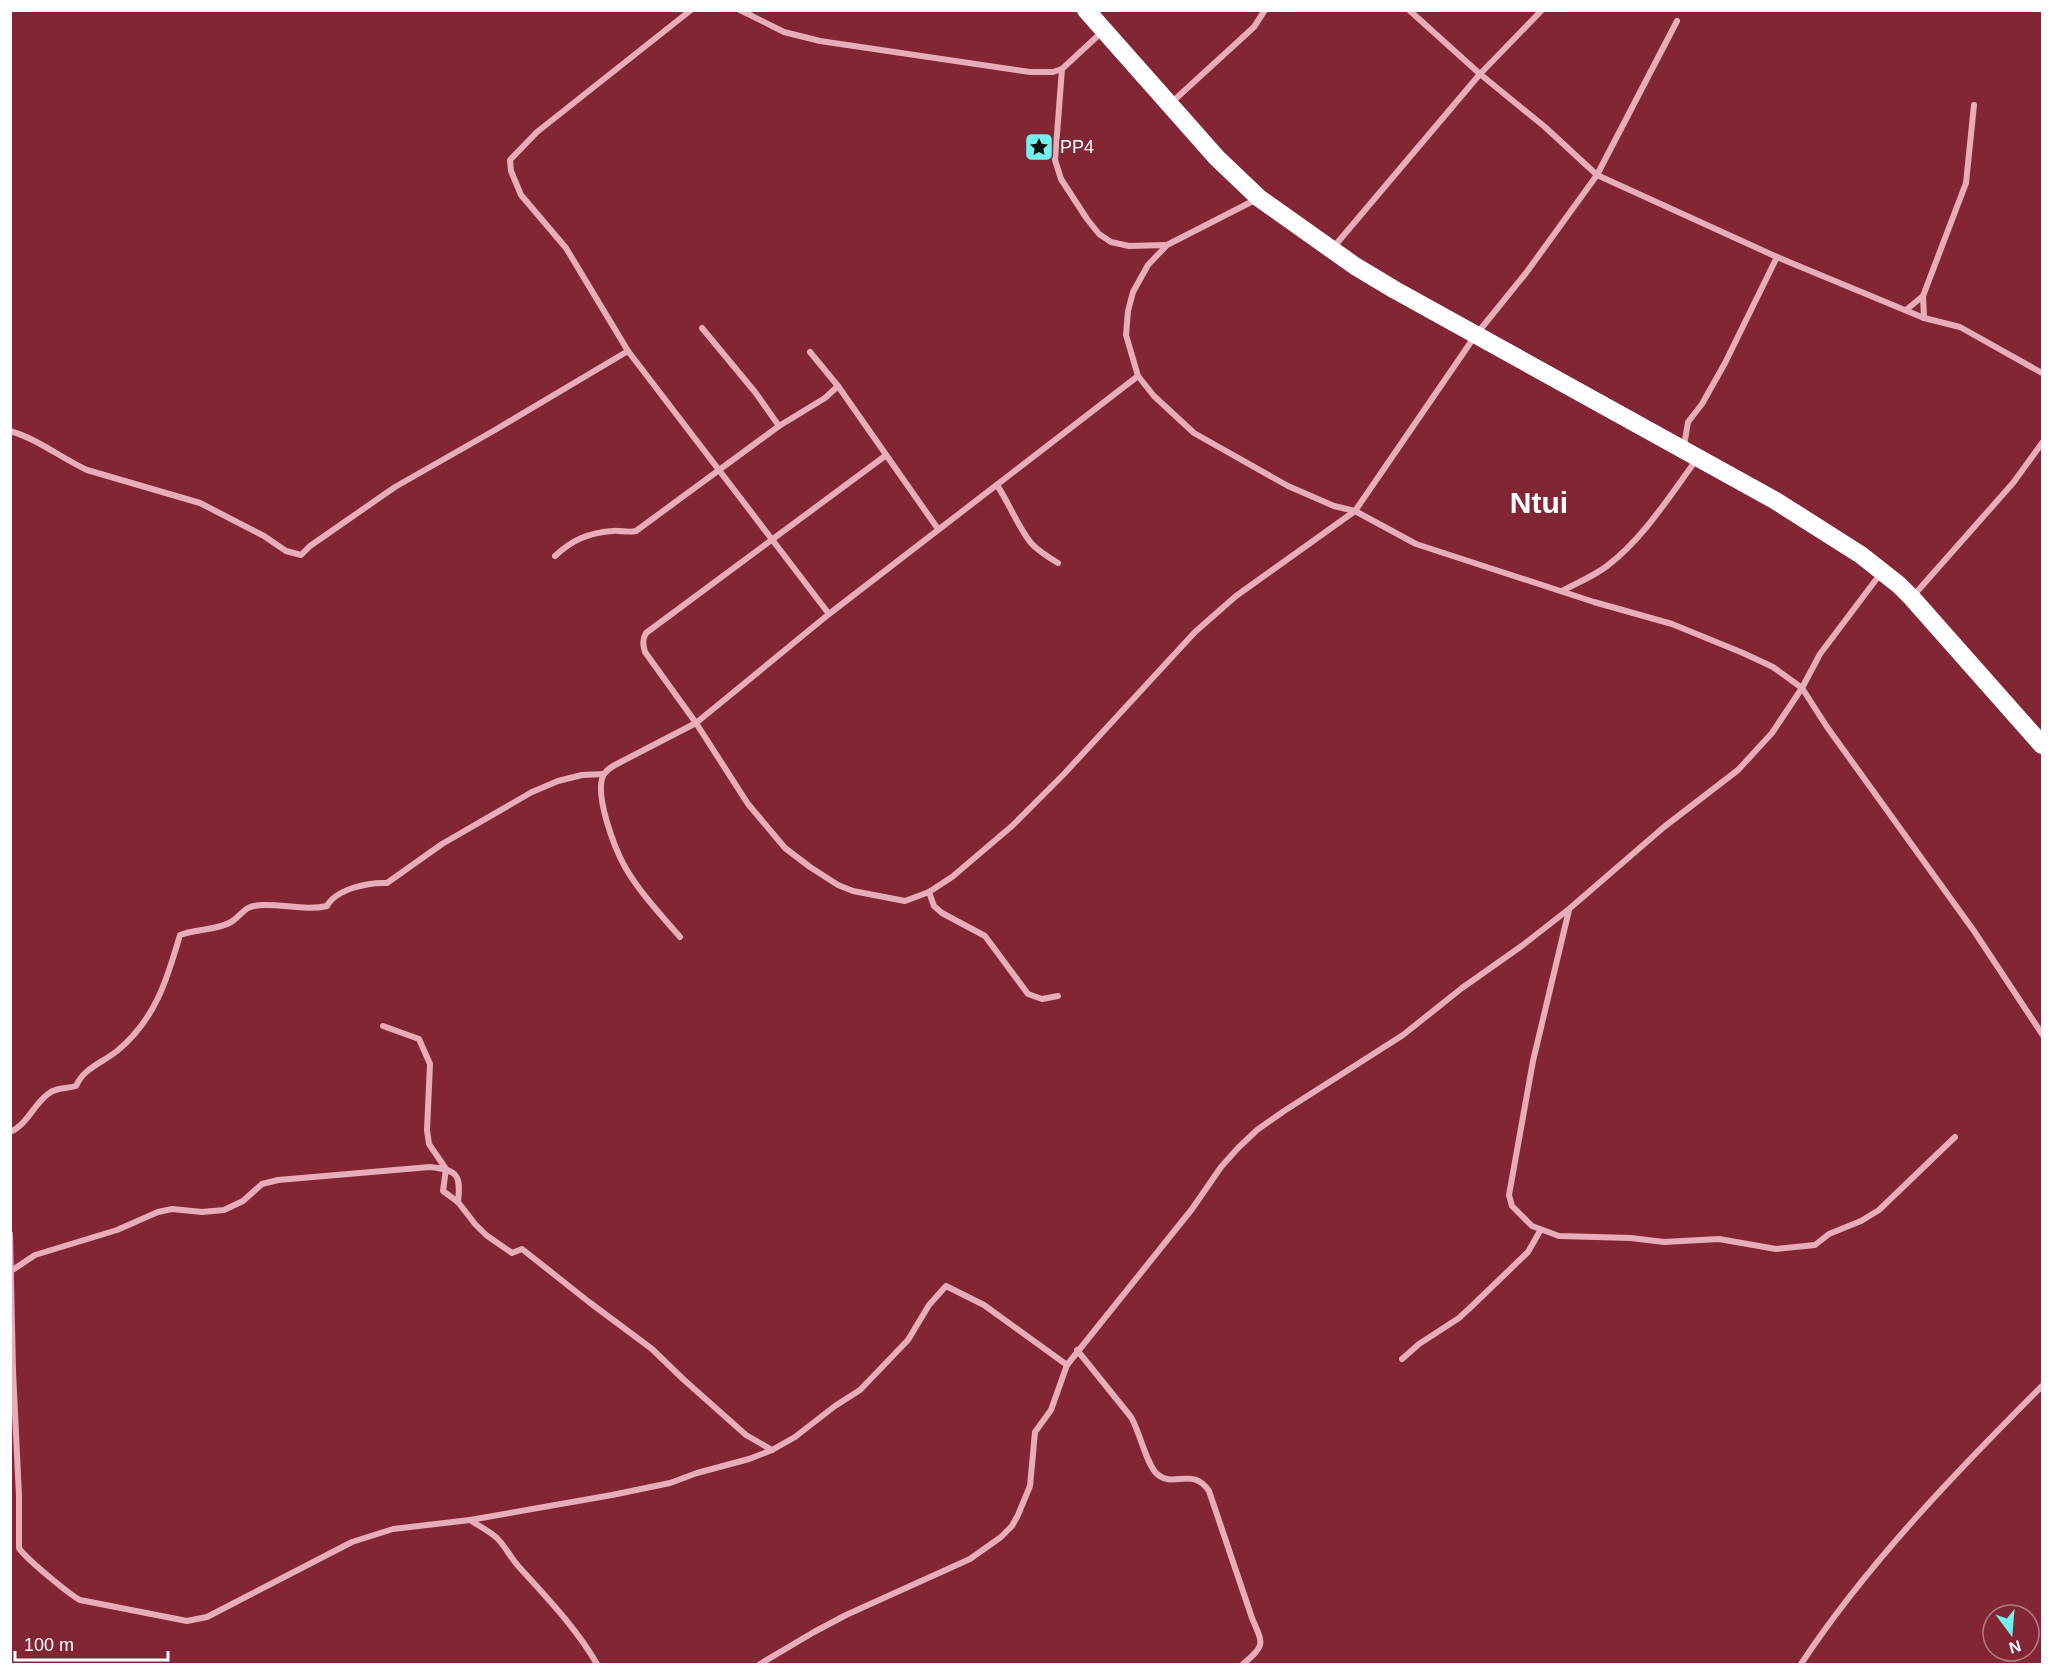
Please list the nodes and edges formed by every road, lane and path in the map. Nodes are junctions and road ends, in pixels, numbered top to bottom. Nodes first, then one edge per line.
1 (691, 10) edge
2 (740, 10) edge
3 (1086, 10) edge
4 (1265, 10) edge
5 (1409, 10) edge
6 (1542, 10) edge
7 (1677, 21) dead end
8 (1103, 30) junction
9 (1062, 69) junction
10 (1480, 74) junction
11 (1974, 105) dead end
12 (1169, 106) junction
13 (1597, 175) junction
14 (1259, 198) junction
15 (1167, 245) junction
16 (1332, 249) junction
17 (1777, 257) junction
18 (1923, 296) junction
19 (1906, 310) junction
20 (1924, 318) junction
21 (702, 328) dead end
22 (1475, 336) junction
23 (628, 351) junction
24 (810, 352) dead end
25 (2043, 373) edge
26 (1137, 376) junction
27 (838, 386) junction
28 (843, 394) junction
29 (825, 398) junction
30 (779, 426) junction
31 (10, 431) edge
32 (2043, 443) edge
33 (1691, 453) junction
34 (885, 456) junction
35 (719, 469) junction
36 (997, 485) junction
37 (1355, 511) junction
38 (938, 529) junction
39 (773, 540) junction
40 (555, 556) dead end
41 (1058, 563) dead end
42 (1882, 572) junction
43 (1562, 591) junction
44 (1912, 598) junction
45 (829, 614) junction
46 (1802, 688) junction
47 (696, 723) junction
48 (2043, 745) edge
49 (604, 774) junction
50 (928, 892) junction
51 (1569, 909) junction
52 (680, 937) dead end
53 (1058, 996) dead end
54 (2040, 1025) edge
55 (383, 1026) dead end
56 (2043, 1034) edge
57 (10, 1132) edge
58 (1955, 1137) dead end
59 (446, 1169) junction
60 (458, 1202) junction
61 (1540, 1231) junction
62 (10, 1234) edge
63 (11, 1271) edge
64 (1077, 1350) junction
65 (1402, 1359) dead end
66 (1067, 1365) junction
67 (2043, 1386) edge
68 (772, 1450) junction
69 (470, 1520) junction
70 (597, 1665) edge
71 (760, 1665) edge
72 (1243, 1665) edge
73 (1801, 1665) edge

1 - 23 street
2 - 9 street
3 - 8 highway
4 - 12 street
5 - 10 street
6 - 10 street
7 - 13 street
8 - 9 street
8 - 12 highway
9 - 15 street
10 - 13 street
10 - 16 street
11 - 18 street
12 - 14 highway
13 - 17 street
13 - 22 street
14 - 15 street
14 - 16 highway
15 - 26 street
16 - 22 highway
17 - 19 street
17 - 33 street
18 - 19 street
18 - 20 street
19 - 20 street
20 - 25 street
21 - 30 street
22 - 33 highway
22 - 37 street
23 - 31 street
23 - 35 street
24 - 27 street
26 - 36 street
26 - 37 street
27 - 28 street
27 - 29 street
28 - 29 street
28 - 34 street
29 - 30 street
30 - 35 street
32 - 44 street
33 - 42 highway
33 - 43 street
34 - 38 street
34 - 39 street
35 - 39 street
35 - 40 street
36 - 38 street
36 - 41 street
37 - 43 street
37 - 50 street
38 - 45 street
39 - 45 street
39 - 47 street
42 - 44 highway
42 - 46 street
43 - 46 street
44 - 48 highway
45 - 47 street
46 - 51 street
46 - 54 street
47 - 49 street
47 - 50 street
49 - 52 street
49 - 57 street
50 - 53 street
51 - 61 street
51 - 64 street
54 - 56 street
55 - 59 street
58 - 61 street
59 - 60 street
59 - 60 street
59 - 63 street
60 - 68 street
61 - 65 street
62 - 63 street
63 - 69 street
64 - 66 street
64 - 72 street
66 - 68 street
66 - 71 street
67 - 73 street
68 - 69 street
69 - 70 street

